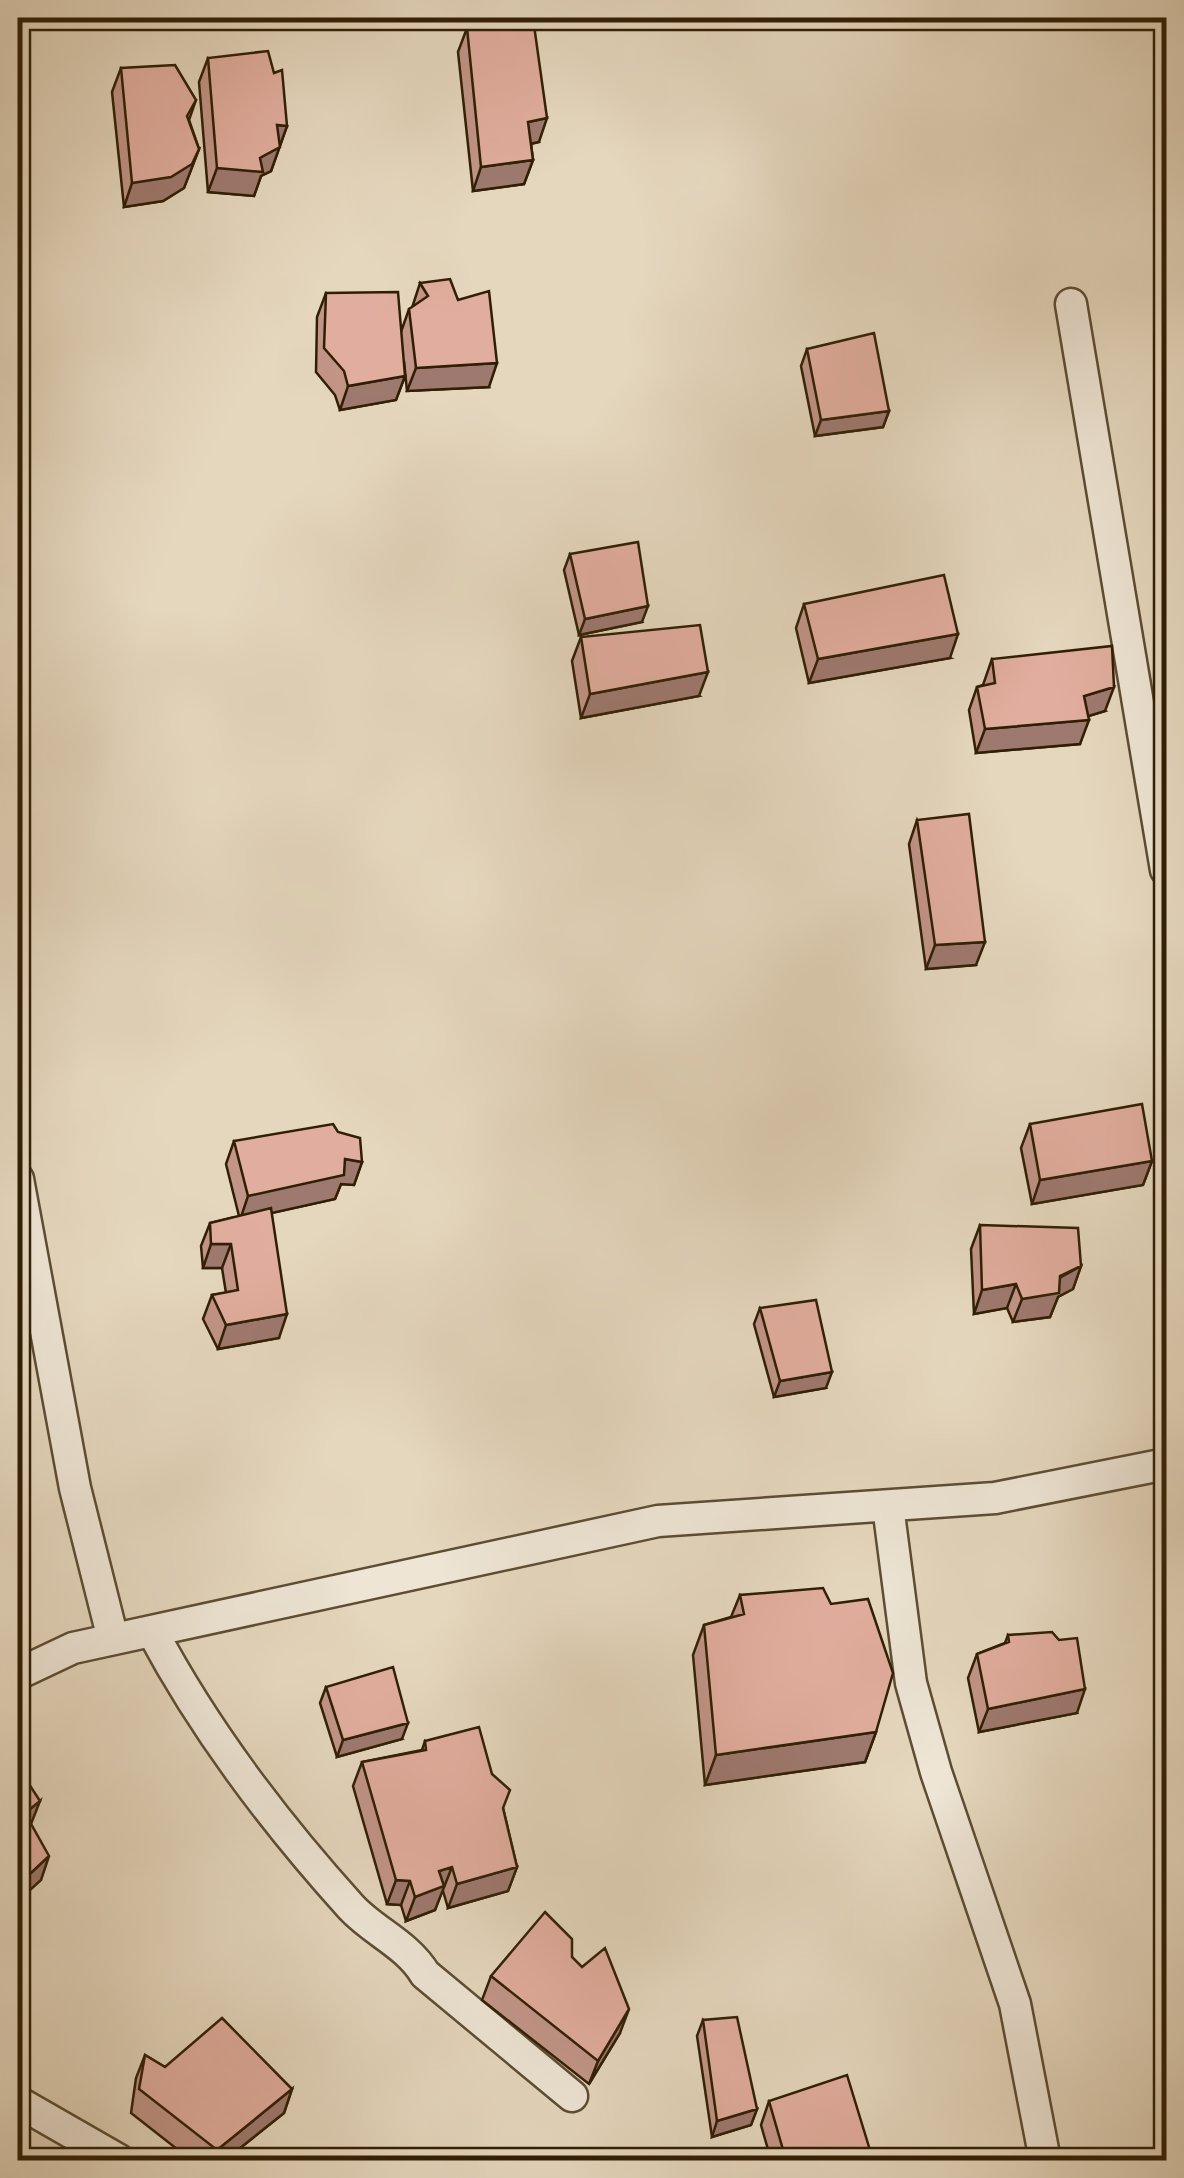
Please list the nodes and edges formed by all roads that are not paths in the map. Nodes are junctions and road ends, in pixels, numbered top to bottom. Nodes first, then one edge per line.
1 (1070, 304) dead end
2 (1166, 870) edge
3 (18, 1179) edge
4 (1166, 1464) edge
5 (888, 1506) junction
6 (152, 1631) junction
7 (113, 1639) junction
8 (18, 1674) edge
9 (572, 2096) dead end
10 (18, 2102) edge
11 (119, 2160) edge
12 (1044, 2160) edge

1 - 2 street
3 - 7 street
4 - 5 street
5 - 6 street
5 - 12 street
6 - 7 street
6 - 9 street
7 - 8 street
10 - 11 street

